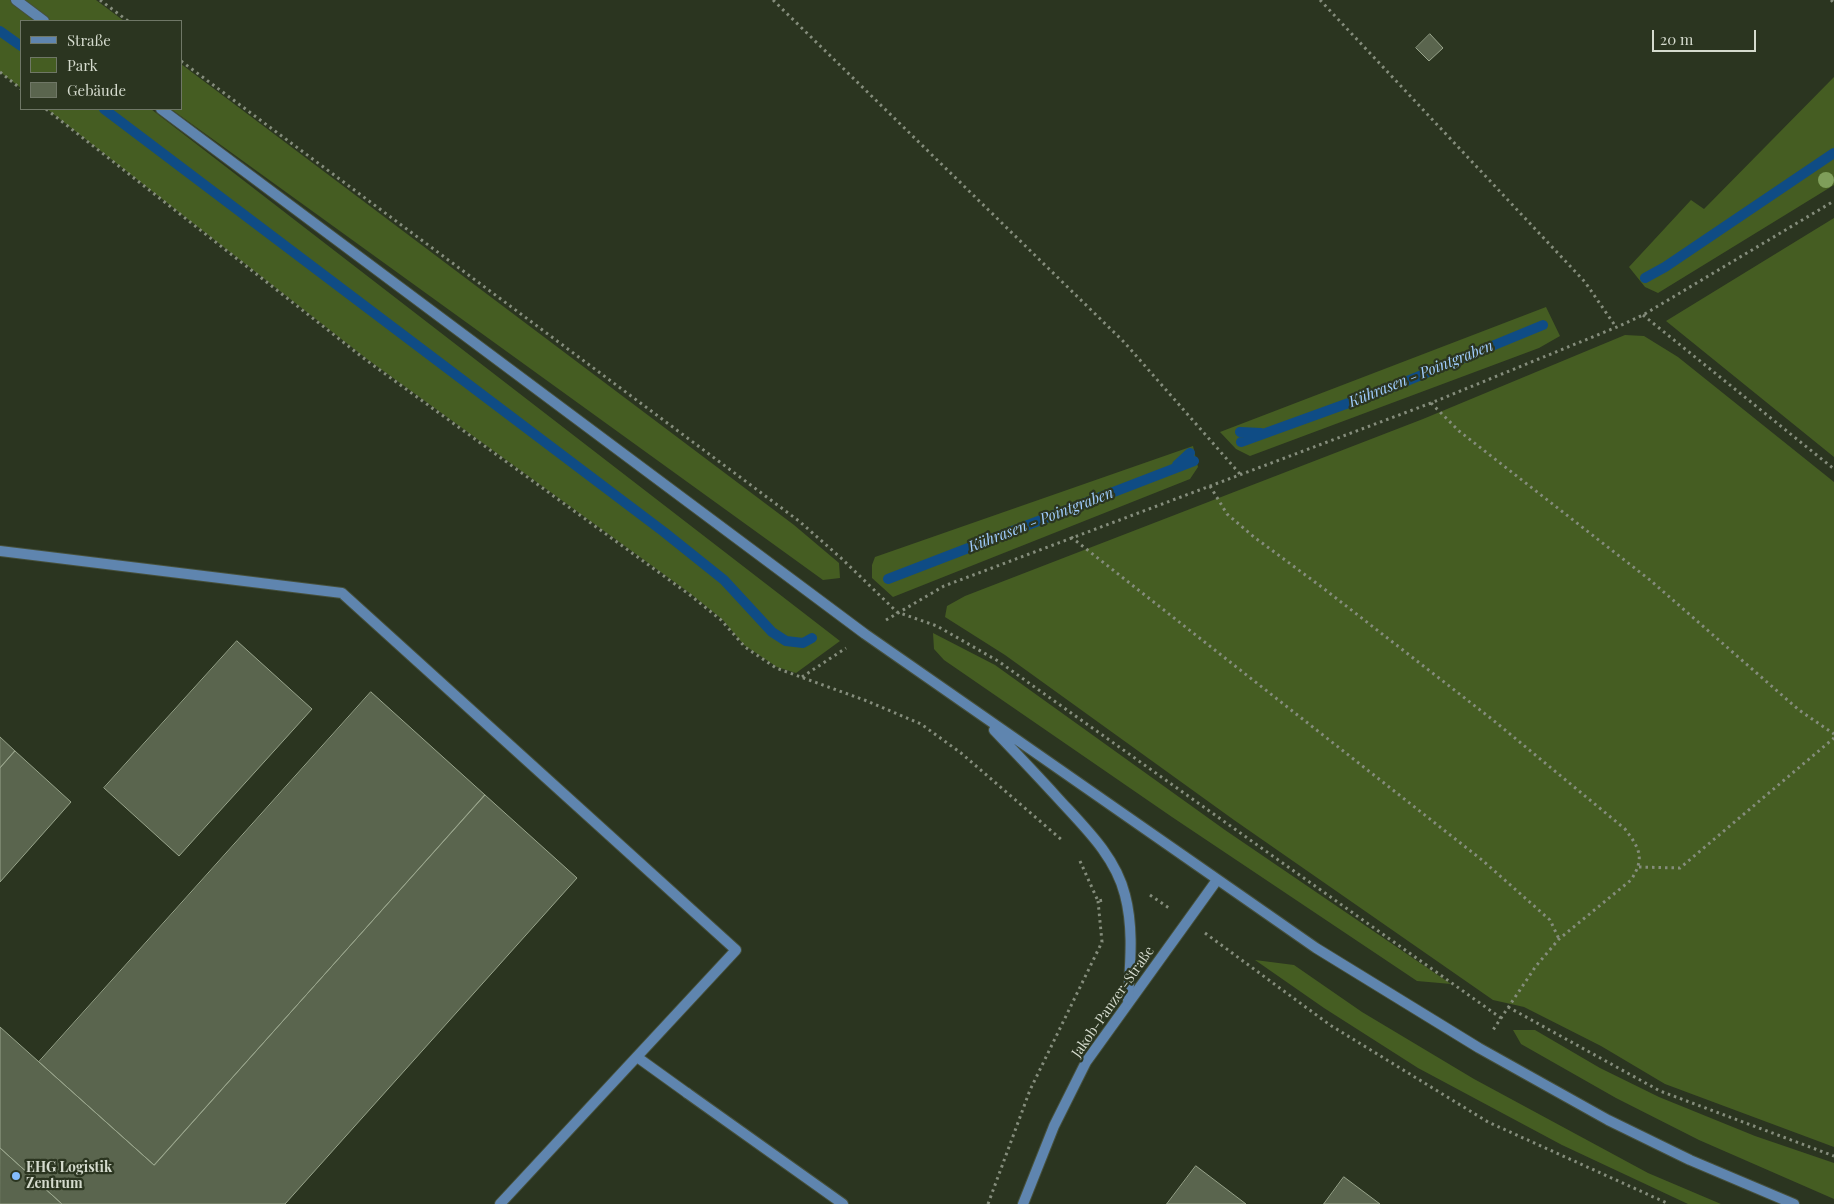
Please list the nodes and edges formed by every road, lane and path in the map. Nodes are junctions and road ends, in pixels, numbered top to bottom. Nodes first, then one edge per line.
1 (16, 0) edge
2 (100, 0) edge
3 (773, 0) edge
4 (1320, 0) edge
5 (1831, 0) edge
6 (1834, 3) edge
7 (43, 20) edge
8 (127, 20) edge
9 (182, 62) edge
10 (0, 72) edge
11 (20, 88) edge
12 (47, 110) edge
13 (162, 110) edge
14 (1834, 201) edge
15 (1643, 315) junction
16 (1616, 327) junction
17 (1431, 402) junction
18 (1834, 470) edge
19 (1240, 474) junction
20 (1210, 486) junction
21 (1071, 537) junction
22 (0, 551) edge
23 (897, 612) junction
24 (865, 634) junction
25 (802, 677) junction
26 (980, 714) junction
27 (1834, 734) edge
28 (1834, 738) edge
29 (1069, 847) dead end
30 (1075, 852) dead end
31 (1639, 868) junction
32 (1217, 880) junction
33 (1126, 896) junction
34 (1098, 901) junction
35 (1189, 921) junction
36 (1559, 939) junction
37 (1128, 1000) junction
38 (1508, 1007) junction
39 (1501, 1018) junction
40 (1479, 1048) junction
41 (637, 1057) junction
42 (1834, 1156) edge
43 (500, 1204) edge
44 (843, 1204) edge
45 (988, 1204) edge
46 (1023, 1204) edge
47 (1669, 1204) edge
48 (1794, 1204) edge

1 - 7 street
2 - 8 path
3 - 19 path
4 - 16 path
5 - 6 path
9 - 23 path
10 - 11 path
12 - 25 path
13 - 24 street
14 - 15 path
15 - 16 path
15 - 18 path
16 - 17 path
17 - 19 path
17 - 27 path
19 - 20 path
20 - 21 path
20 - 31 path
21 - 23 path
21 - 36 path
22 - 41 street
23 - 24 path
23 - 39 path
24 - 25 path
24 - 26 street
25 - 29 path
26 - 32 street
26 - 33 street
28 - 31 path
30 - 34 path
31 - 36 path
32 - 35 street, Jakob-Panzer-Straße
32 - 40 street
33 - 34 path
33 - 35 path
33 - 37 street
34 - 45 path
35 - 37 street, Jakob-Panzer-Straße
35 - 47 path
36 - 38 path
37 - 46 street, Jakob-Panzer-Straße
38 - 39 path
38 - 42 path
39 - 40 path
40 - 48 street
41 - 43 street
41 - 44 street

